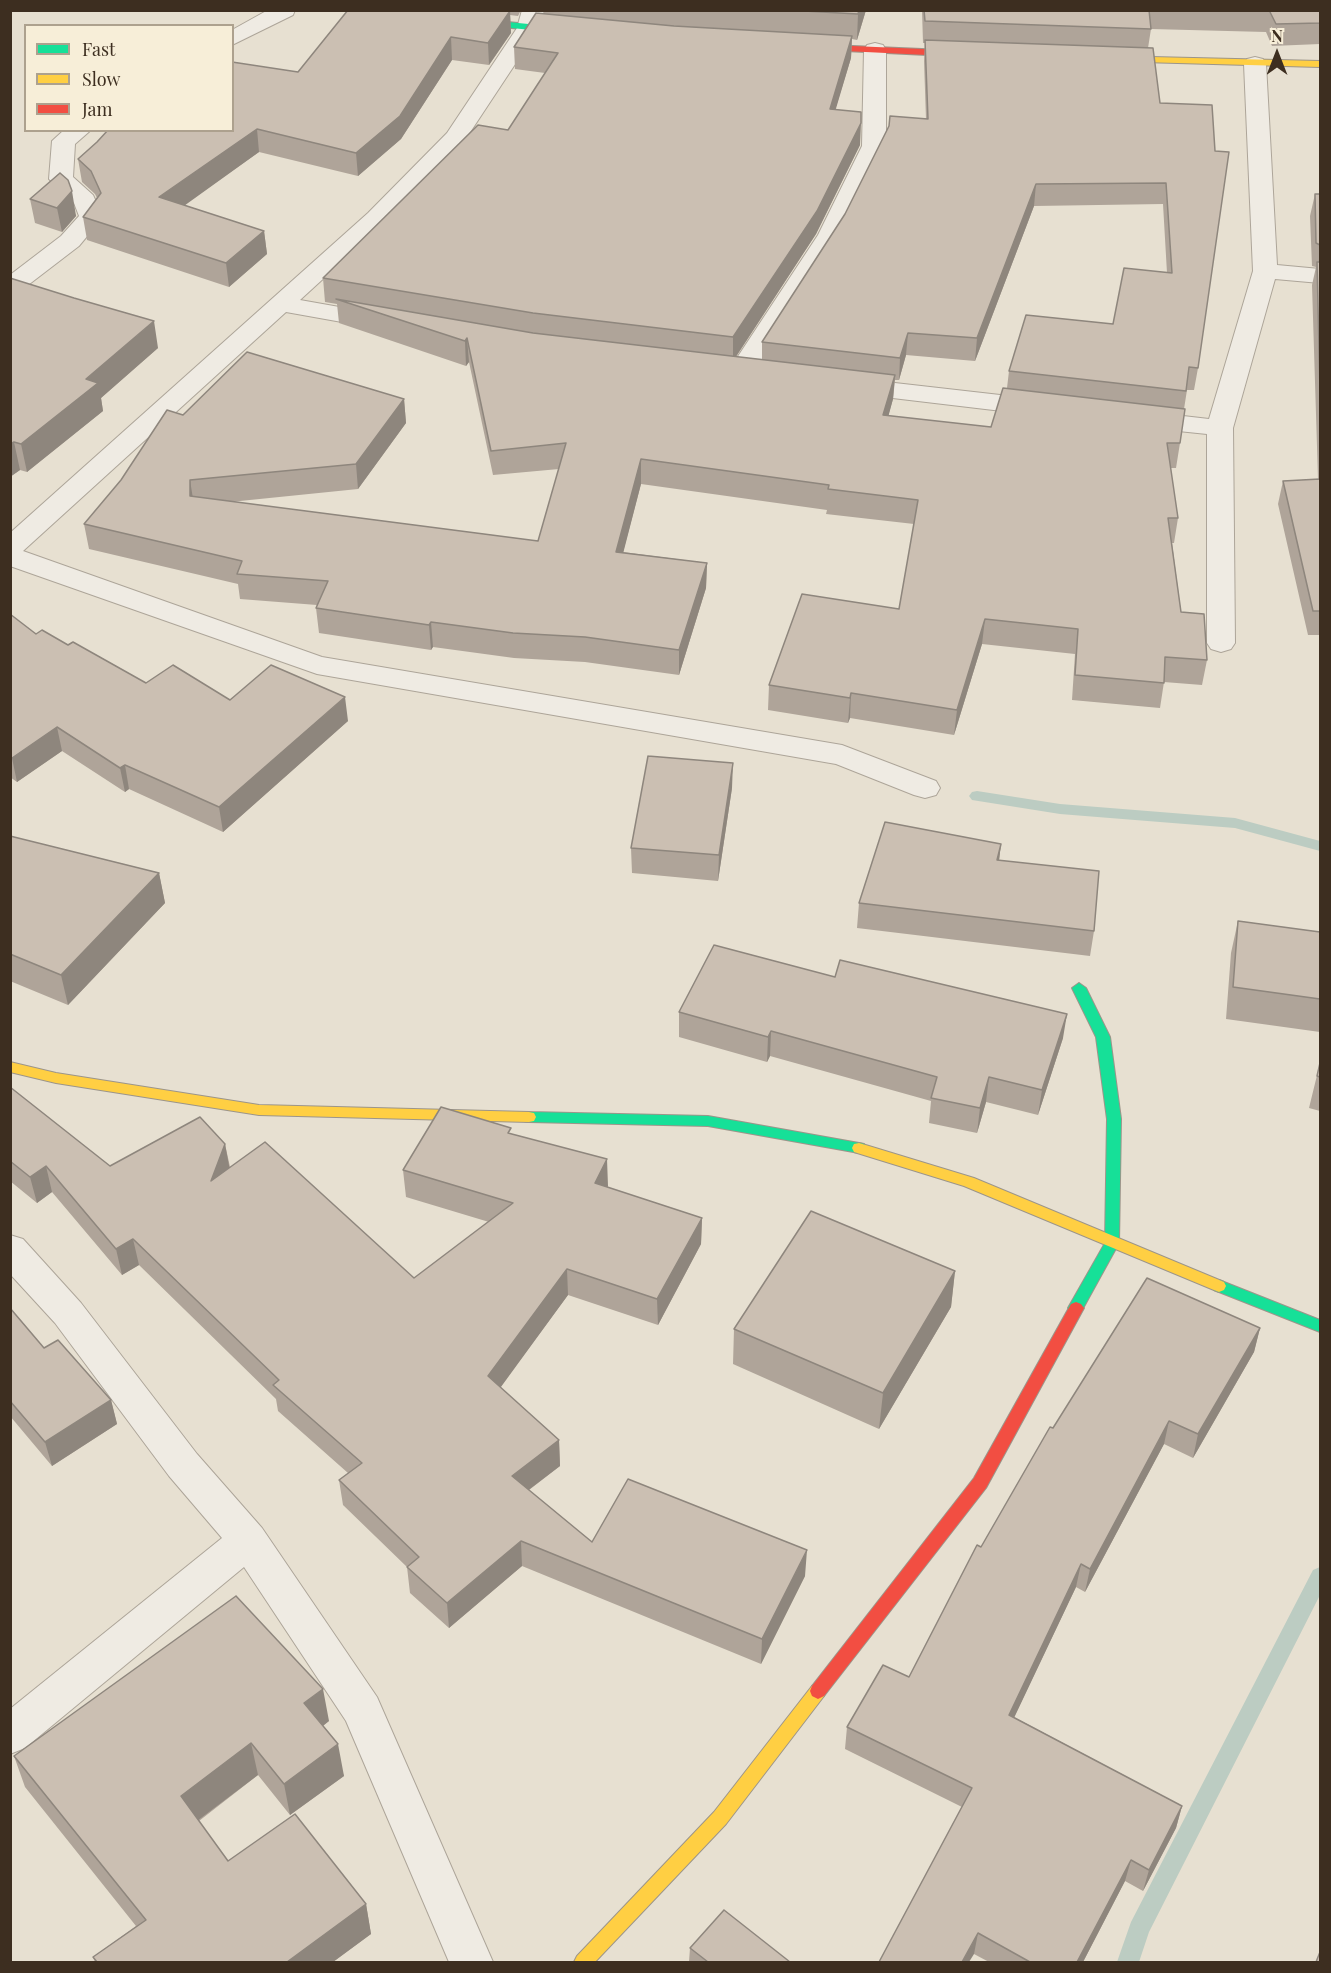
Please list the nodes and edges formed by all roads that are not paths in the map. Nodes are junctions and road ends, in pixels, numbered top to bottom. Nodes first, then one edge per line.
1 (285, 10) edge
2 (531, 19) edge
3 (447, 20) edge
4 (584, 32) edge
5 (234, 38) edge
6 (792, 46) edge
7 (875, 50) junction
8 (982, 54) edge
9 (1100, 58) edge
10 (1255, 64) junction
11 (1320, 64) edge
12 (77, 132) edge
13 (1265, 271) junction
14 (1320, 276) edge
15 (10, 286) edge
16 (282, 304) junction
17 (408, 325) edge
18 (740, 373) edge
19 (822, 382) edge
20 (1068, 411) edge
21 (1115, 416) edge
22 (1220, 428) junction
23 (10, 548) edge
24 (10, 556) edge
25 (1221, 643) dead end
26 (925, 788) dead end
27 (1079, 988) dead end
28 (10, 1067) edge
29 (1112, 1243) junction
30 (10, 1249) edge
31 (1320, 1326) edge
32 (248, 1540) junction
33 (10, 1735) edge
34 (471, 1962) edge
35 (583, 1962) edge

1 - 5 street
2 - 3 street
2 - 4 street
2 - 16 street
6 - 7 street
7 - 8 street
7 - 18 street
9 - 10 street
10 - 11 street
10 - 13 street
12 - 15 street
13 - 14 street
13 - 22 street
16 - 17 street
16 - 23 street
19 - 20 street
21 - 22 street
22 - 25 street
24 - 26 street
27 - 29 street
28 - 29 street
29 - 31 street
29 - 35 street
30 - 32 street
32 - 33 street
32 - 34 street

